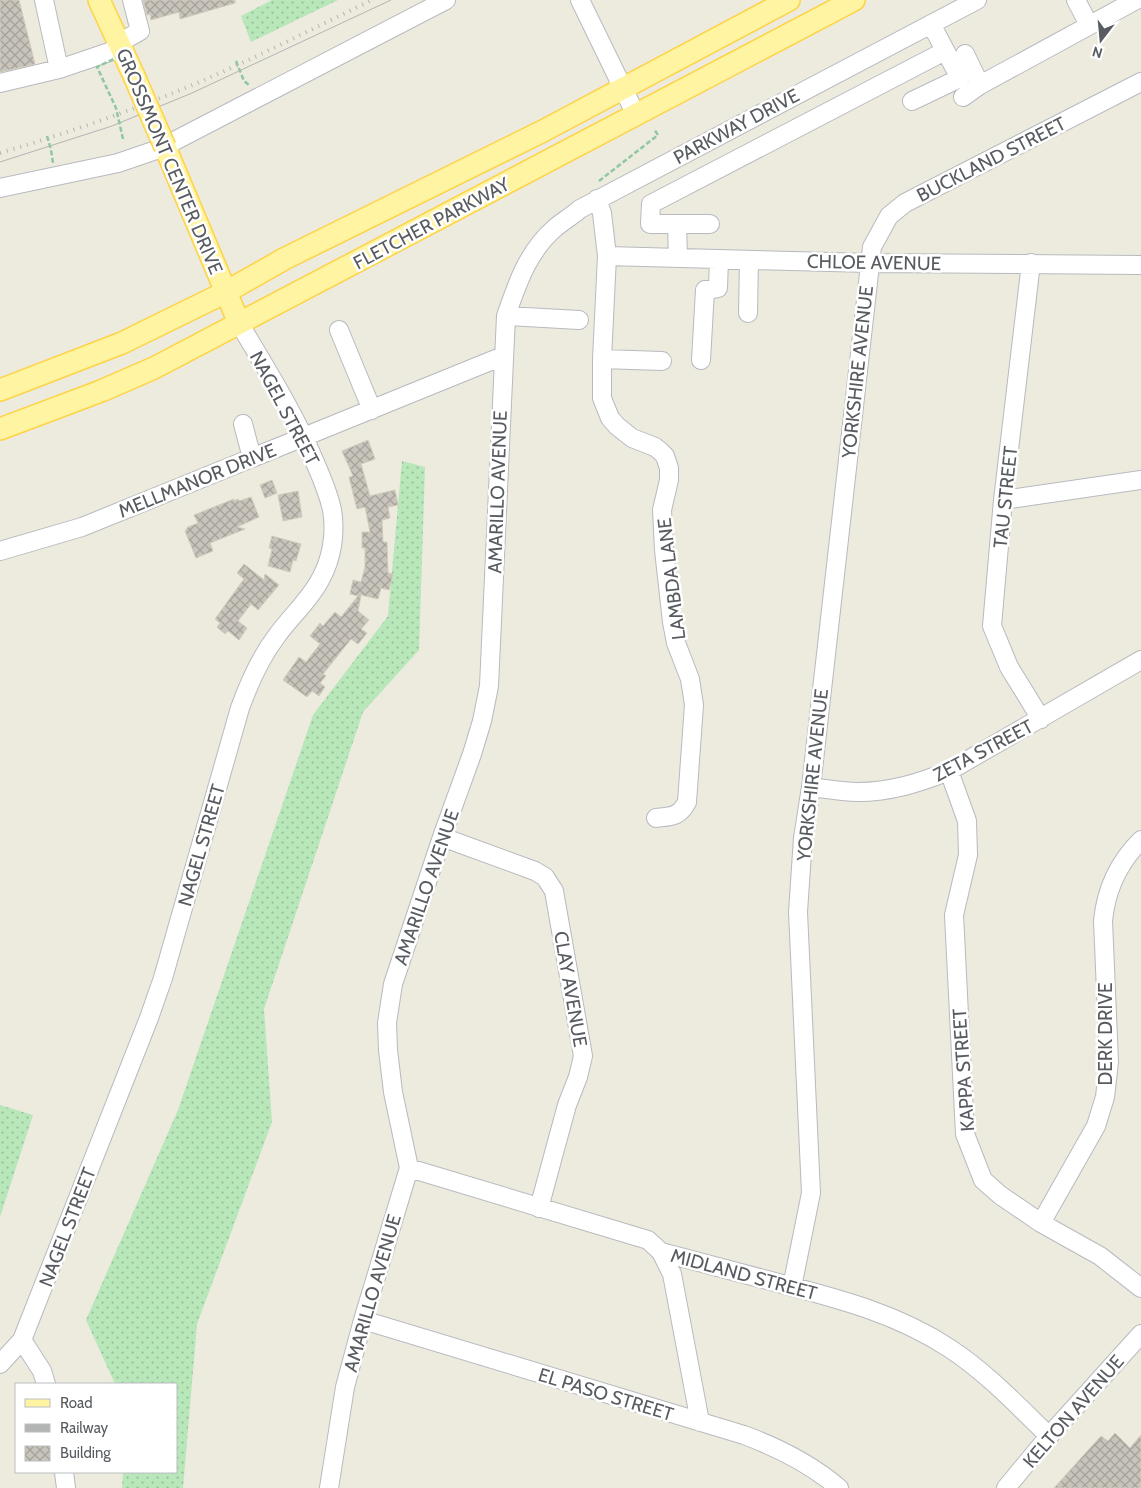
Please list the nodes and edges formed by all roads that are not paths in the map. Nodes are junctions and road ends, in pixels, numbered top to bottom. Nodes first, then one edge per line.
1 (44, 0) edge
2 (99, 0) edge
3 (132, 0) edge
4 (446, 0) edge
5 (580, 0) edge
6 (789, 0) edge
7 (854, 0) edge
8 (977, 0) edge
9 (1076, 0) edge
10 (1136, 0) edge
11 (931, 24) junction
12 (1089, 25) junction
13 (122, 48) junction
14 (945, 51) junction
15 (965, 54) dead end
16 (59, 69) junction
17 (1141, 82) edge
18 (0, 83) edge
19 (980, 85) junction
20 (623, 88) junction
21 (963, 97) dead end
22 (912, 102) dead end
23 (636, 115) junction
24 (0, 188) edge
25 (595, 193) junction
26 (677, 224) junction
27 (710, 224) dead end
28 (607, 256) junction
29 (678, 258) junction
30 (719, 259) junction
31 (749, 260) junction
32 (869, 263) junction
33 (1031, 263) junction
34 (1141, 265) edge
35 (519, 280) joint
36 (226, 292) junction
37 (748, 313) dead end
38 (506, 316) junction
39 (579, 320) dead end
40 (239, 323) junction
41 (339, 330) dead end
42 (503, 356) junction
43 (602, 358) junction
44 (701, 360) dead end
45 (662, 361) dead end
46 (0, 390) edge
47 (372, 410) junction
48 (243, 424) dead end
49 (0, 429) edge
50 (305, 437) junction
51 (252, 458) junction
52 (1141, 480) edge
53 (1003, 500) junction
54 (0, 551) edge
55 (1141, 660) edge
56 (1041, 719) junction
57 (949, 771) junction
58 (811, 787) junction
59 (656, 818) dead end
60 (442, 837) junction
61 (1141, 840) edge
62 (410, 1168) junction
63 (539, 1208) junction
64 (1041, 1223) junction
65 (661, 1252) junction
66 (792, 1287) junction
67 (1141, 1288) edge
68 (363, 1320) junction
69 (1141, 1334) edge
70 (22, 1340) junction
71 (0, 1364) edge
72 (46, 1383) edge
73 (700, 1422) junction
74 (1049, 1436) junction
75 (64, 1473) edge
76 (66, 1488) edge
77 (329, 1488) edge
78 (839, 1488) edge
79 (1006, 1488) edge

1 - 16 street
2 - 13 main road, GROSSMONT CENTER DRIVE
3 - 13 street
4 - 24 street
5 - 20 street
6 - 20 main road, FLETCHER PARKWAY
7 - 23 main road, FLETCHER PARKWAY
8 - 11 street, PARKWAY DRIVE
9 - 12 street
10 - 12 street
11 - 14 street
11 - 25 street, PARKWAY DRIVE
12 - 19 street
13 - 16 street
13 - 36 main road, GROSSMONT CENTER DRIVE, bridge
14 - 22 street
14 - 26 street
15 - 19 street
16 - 18 street
17 - 32 street, BUCKLAND STREET
19 - 21 street
20 - 23 street
20 - 36 main road, FLETCHER PARKWAY
23 - 40 main road, FLETCHER PARKWAY
25 - 28 street, LAMBDA LANE
25 - 35 street, PARKWAY DRIVE
26 - 27 street
26 - 29 street
28 - 29 street, CHLOE AVENUE
28 - 43 street, LAMBDA LANE
29 - 30 street, CHLOE AVENUE
30 - 31 street, CHLOE AVENUE
30 - 44 street
31 - 32 street, CHLOE AVENUE
31 - 37 street
32 - 33 street, CHLOE AVENUE
32 - 58 street, YORKSHIRE AVENUE
33 - 34 street, CHLOE AVENUE
33 - 53 street, TAU STREET
35 - 38 street, AMARILLO AVENUE
36 - 40 main road, GROSSMONT CENTER DRIVE
36 - 46 main road, FLETCHER PARKWAY
38 - 39 street
38 - 42 street, AMARILLO AVENUE
40 - 49 main road, FLETCHER PARKWAY
40 - 50 street, NAGEL STREET
41 - 47 street
42 - 47 street, MELLMANOR DRIVE
42 - 60 street, AMARILLO AVENUE
43 - 45 street
43 - 59 street, LAMBDA LANE
47 - 50 street, MELLMANOR DRIVE
48 - 51 street
50 - 51 street, MELLMANOR DRIVE
50 - 70 street, NAGEL STREET
51 - 54 street, MELLMANOR DRIVE
52 - 53 street
53 - 56 street, TAU STREET
55 - 56 street, ZETA STREET
56 - 57 street, ZETA STREET
57 - 58 street, ZETA STREET
57 - 64 street, KAPPA STREET
58 - 66 street, YORKSHIRE AVENUE
60 - 62 street, AMARILLO AVENUE
60 - 63 street, CLAY AVENUE
61 - 64 street, DERK DRIVE
62 - 63 street, MIDLAND STREET
62 - 68 street, AMARILLO AVENUE
63 - 65 street, MIDLAND STREET
64 - 67 street, KAPPA STREET
65 - 66 street, MIDLAND STREET
65 - 73 street
66 - 74 street, MIDLAND STREET
68 - 73 street, EL PASO STREET
68 - 77 street, AMARILLO AVENUE
69 - 74 street, KELTON AVENUE
70 - 71 street
70 - 72 street
73 - 78 street, EL PASO STREET
74 - 79 street, KELTON AVENUE
75 - 76 street

